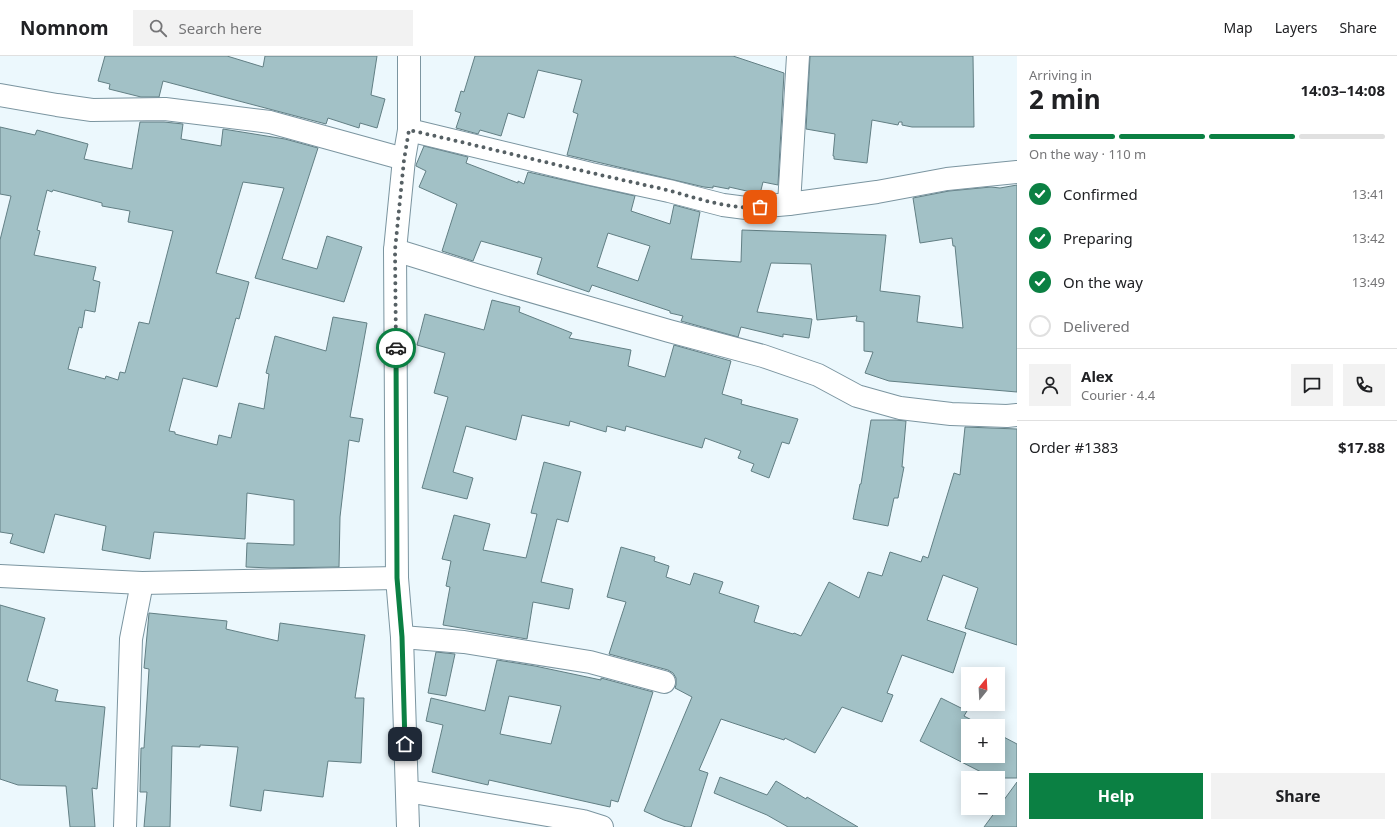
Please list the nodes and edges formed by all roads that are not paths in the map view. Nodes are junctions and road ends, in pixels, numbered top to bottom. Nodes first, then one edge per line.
1 (409, 56) edge
2 (798, 56) edge
3 (0, 95) edge
4 (409, 130) junction
5 (404, 160) junction
6 (1017, 172) edge
7 (789, 204) junction
8 (395, 250) junction
9 (1017, 415) edge
10 (0, 576) edge
11 (397, 578) junction
12 (142, 583) junction
13 (402, 637) junction
14 (664, 682) dead end
15 (407, 790) junction
16 (125, 827) edge
17 (408, 827) edge
18 (602, 827) edge

1 - 4 street
2 - 7 street
3 - 5 street
4 - 5 street
4 - 7 street
5 - 8 street
6 - 7 street
8 - 9 street
8 - 11 street
10 - 12 street
11 - 12 street
11 - 13 street
12 - 16 street
13 - 14 street
13 - 15 street
15 - 17 street
15 - 18 street

